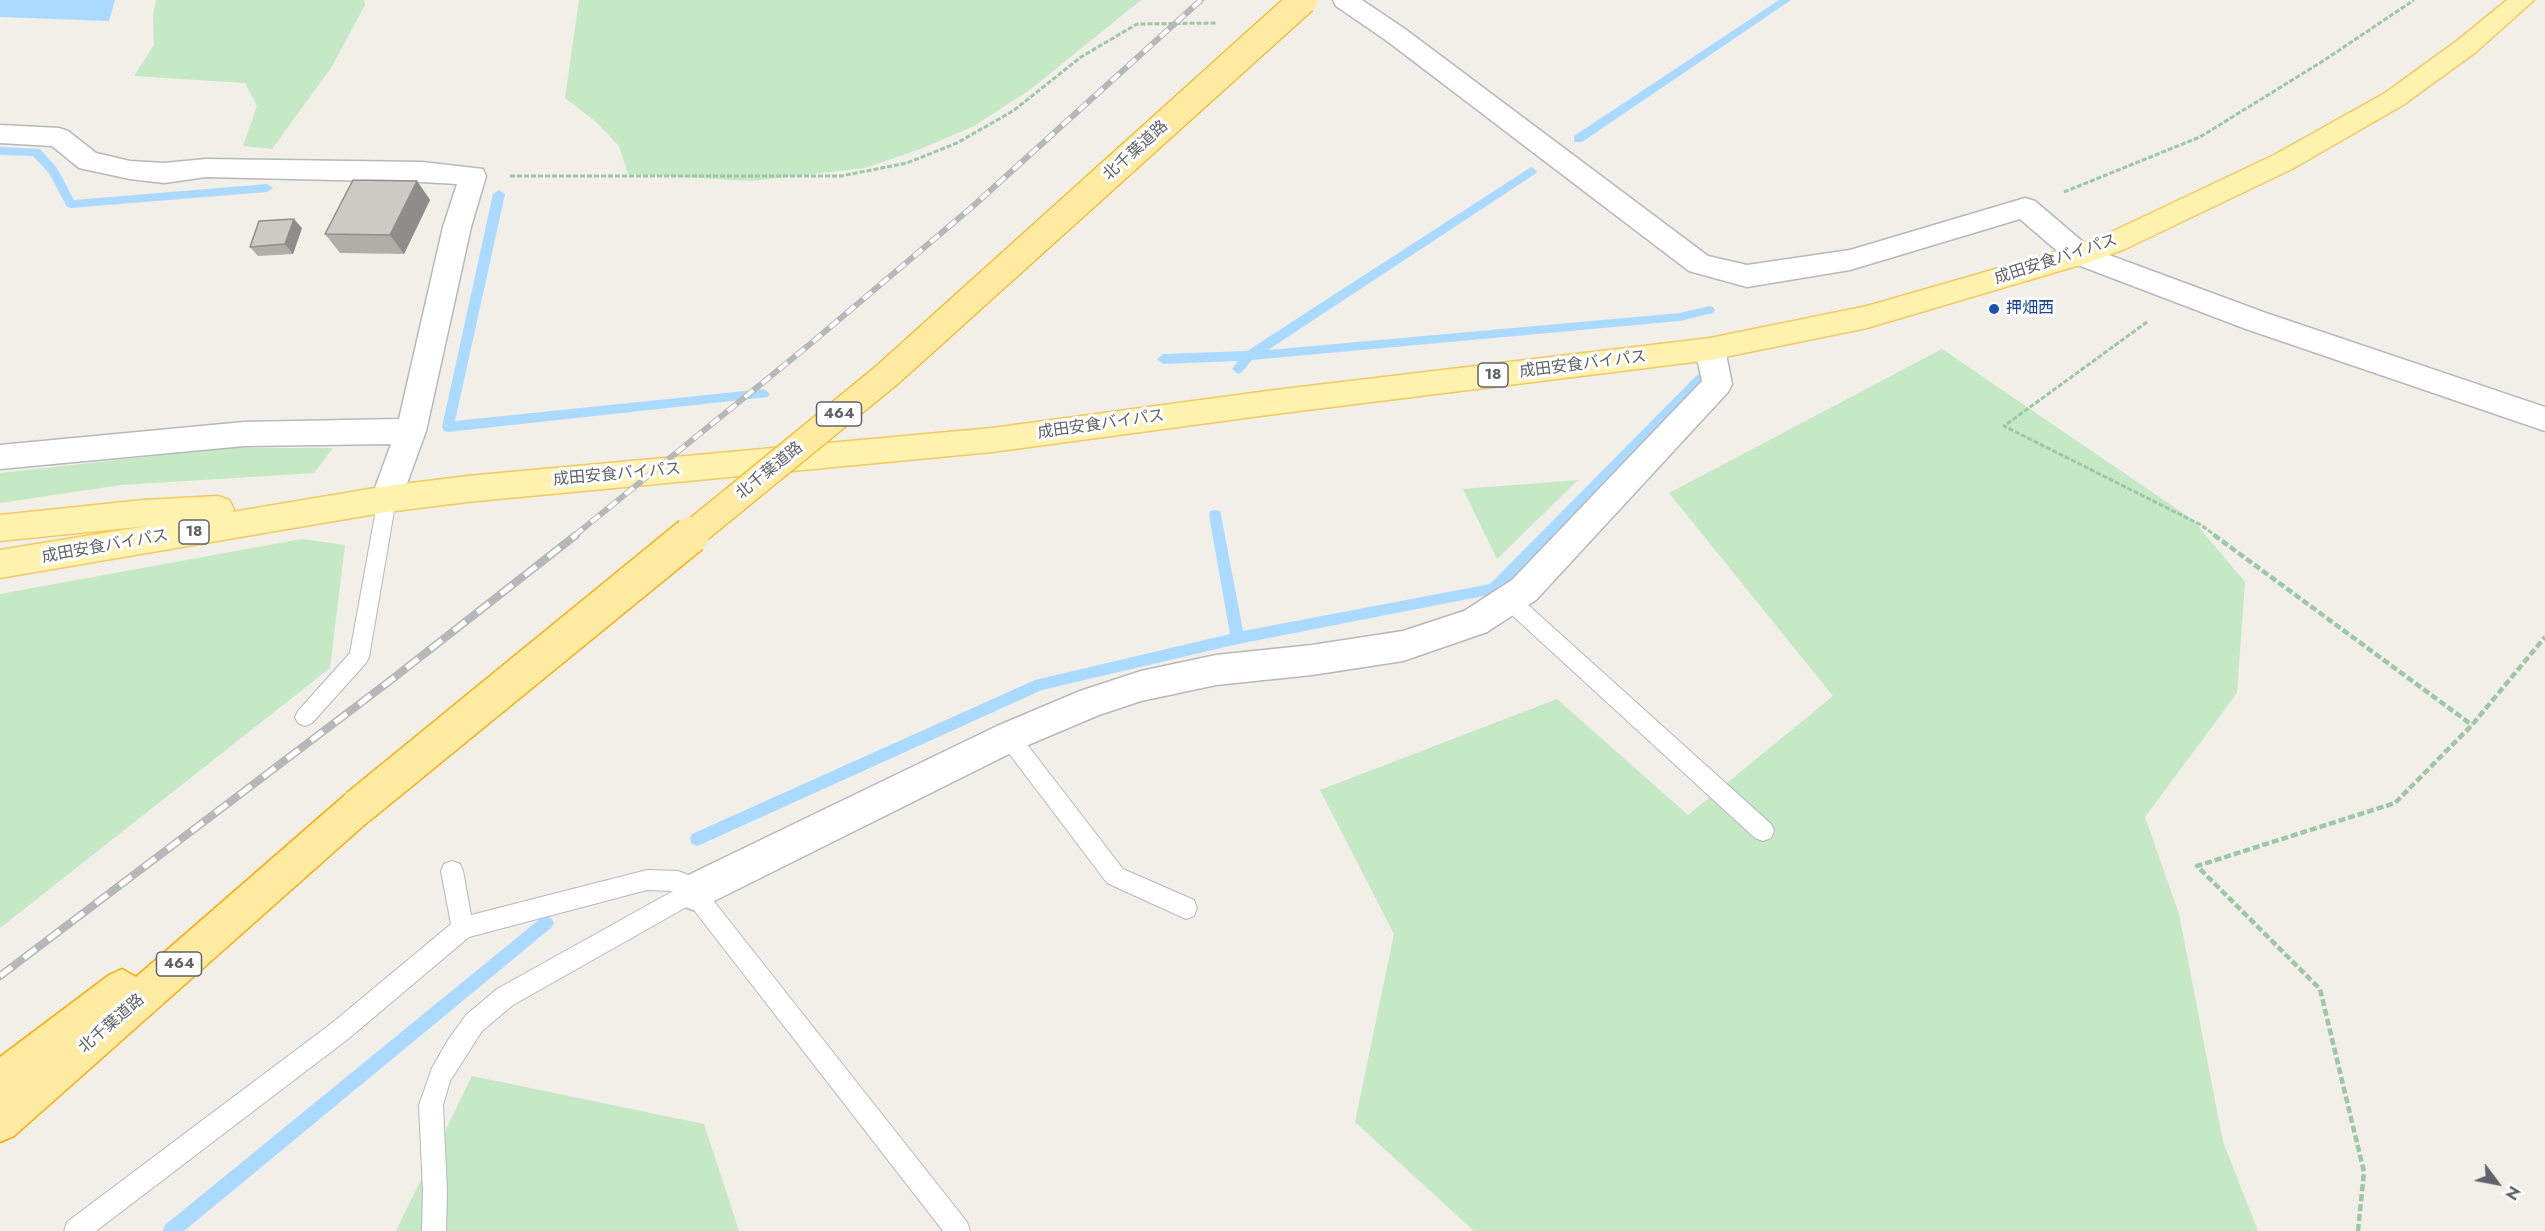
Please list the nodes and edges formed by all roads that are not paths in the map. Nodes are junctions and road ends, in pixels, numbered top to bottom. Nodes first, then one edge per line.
1 (1303, 0) edge
2 (1345, 0) edge
3 (2522, 0) edge
4 (0, 134) edge
5 (2080, 255) junction
6 (1710, 349) junction
7 (2545, 418) edge
8 (411, 431) junction
9 (0, 457) edge
10 (387, 499) junction
11 (0, 528) edge
12 (0, 564) edge
13 (1509, 600) junction
14 (304, 717) dead end
15 (1009, 737) junction
16 (358, 807) junction
17 (1763, 831) dead end
18 (452, 871) dead end
19 (693, 892) junction
20 (1186, 908) dead end
21 (463, 928) junction
22 (0, 1081) edge
23 (0, 1122) edge
24 (76, 1231) edge
25 (434, 1231) edge
26 (958, 1231) edge

1 - 16 highway, 北千葉道路 / 464, bridge
2 - 5 street
3 - 5 main road, 成田安食バイパス / 18
4 - 8 street
5 - 6 main road, 成田安食バイパス / 18
5 - 7 street
6 - 10 main road, 成田安食バイパス / 18
6 - 13 street
8 - 9 street
8 - 10 street
10 - 11 main road, 成田安食バイパス / 18
10 - 12 main road, 成田安食バイパス / 18
10 - 14 lane
13 - 15 street
13 - 17 lane
15 - 19 street
15 - 20 lane
16 - 22 highway, 北千葉道路 / 464
16 - 23 highway, 北千葉道路 / 464
18 - 21 lane
19 - 21 lane
19 - 25 lane
19 - 26 lane
21 - 24 lane

